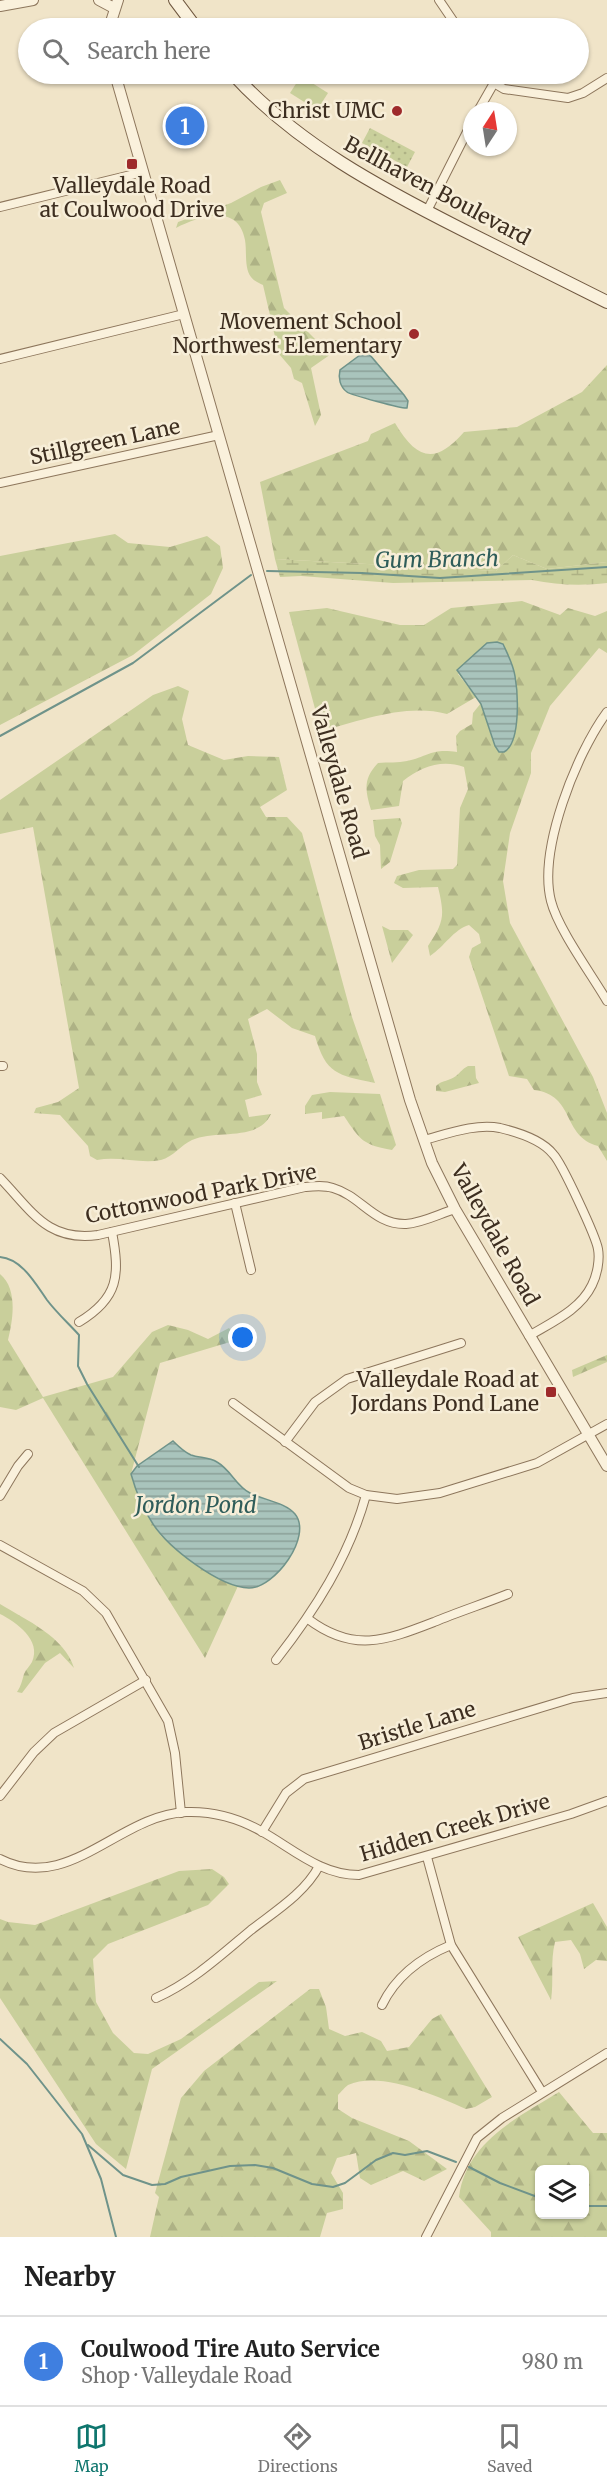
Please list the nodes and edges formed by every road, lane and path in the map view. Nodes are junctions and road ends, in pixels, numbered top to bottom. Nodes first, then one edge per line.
1 (33, 0) edge
2 (99, 0) edge
3 (175, 0) edge
4 (438, 0) edge
5 (116, 4) edge
6 (0, 6) edge
7 (188, 18) edge
8 (451, 18) edge
9 (607, 78) edge
10 (118, 84) edge
11 (243, 84) edge
12 (493, 84) edge
13 (496, 84) edge
14 (483, 102) edge
15 (463, 140) edge
16 (143, 172) junction
17 (0, 207) edge
18 (427, 211) junction
19 (607, 302) edge
20 (184, 314) junction
21 (0, 359) edge
22 (219, 435) junction
23 (0, 483) edge
24 (607, 712) edge
25 (607, 1001) edge
26 (424, 1140) junction
27 (0, 1178) edge
28 (235, 1203) junction
29 (455, 1209) junction
30 (112, 1232) junction
31 (251, 1270) dead end
32 (79, 1322) dead end
33 (529, 1336) junction
34 (461, 1342) dead end
35 (233, 1403) dead end
36 (607, 1424) edge
37 (588, 1435) junction
38 (285, 1442) junction
39 (28, 1454) dead end
40 (607, 1466) edge
41 (366, 1494) junction
42 (0, 1496) edge
43 (0, 1545) edge
44 (508, 1594) dead end
45 (308, 1619) junction
46 (276, 1660) dead end
47 (146, 1680) junction
48 (607, 1693) edge
49 (0, 1796) edge
50 (607, 1801) edge
51 (181, 1813) junction
52 (262, 1832) junction
53 (427, 1857) junction
54 (0, 1859) edge
55 (319, 1866) junction
56 (452, 1945) junction
57 (156, 1998) dead end
58 (382, 2005) dead end
59 (607, 2053) edge
60 (542, 2092) junction
61 (426, 2237) edge

1 - 6 street
2 - 5 street
3 - 7 main road
4 - 8 street
9 - 13 street
10 - 16 street, Valleydale Road
11 - 18 main road, Bellhaven Boulevard
12 - 14 street
15 - 18 street
16 - 17 street
16 - 20 street, Valleydale Road
18 - 19 main road, Bellhaven Boulevard
20 - 21 street
20 - 22 street, Valleydale Road
22 - 23 street, Stillgreen Lane
22 - 26 street, Valleydale Road
24 - 25 street
26 - 29 street, Valleydale Road
26 - 33 street
27 - 30 street, Cottonwood Park Drive
28 - 29 street, Cottonwood Park Drive
28 - 30 street, Cottonwood Park Drive
28 - 31 street
29 - 33 street, Valleydale Road
30 - 32 street
33 - 37 street, Valleydale Road
34 - 38 street
35 - 38 street
36 - 37 street
37 - 40 street, Valleydale Road
37 - 41 street
38 - 41 street
39 - 42 street
41 - 45 street
43 - 47 street
44 - 45 street
45 - 46 street
47 - 49 street
47 - 51 street
48 - 52 street, Bristle Lane
50 - 53 street, Hidden Creek Drive
51 - 52 street, Hidden Creek Drive
51 - 54 street, Hidden Creek Drive
52 - 55 street, Hidden Creek Drive
53 - 55 street, Hidden Creek Drive
53 - 56 street
55 - 57 street
56 - 58 street
56 - 60 street
59 - 60 street
60 - 61 street

